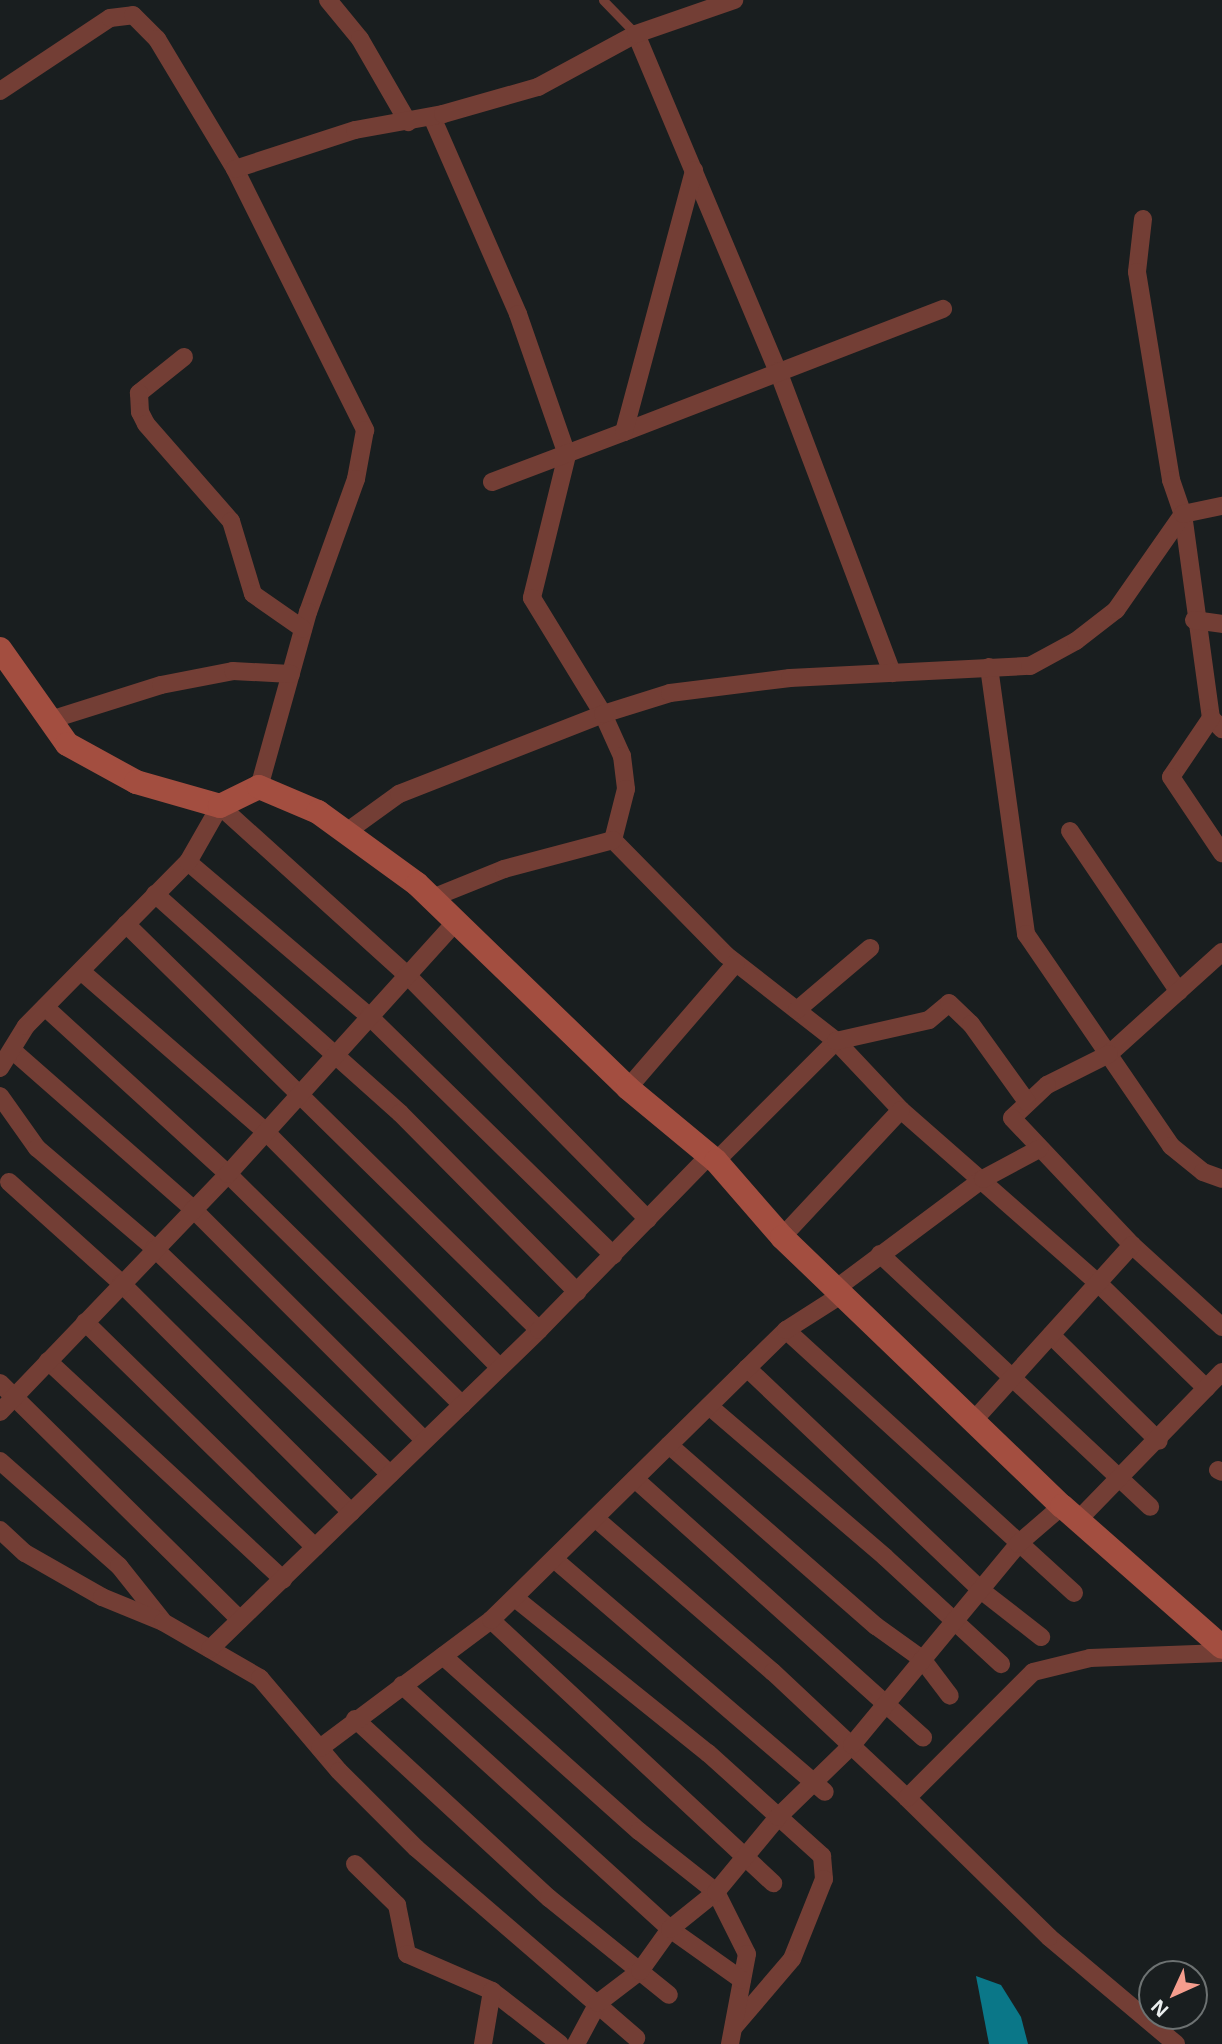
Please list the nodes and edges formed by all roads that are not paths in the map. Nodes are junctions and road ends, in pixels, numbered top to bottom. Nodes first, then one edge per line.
1 (603, 0) edge
2 (734, 0) edge
3 (330, 1) edge
4 (636, 34) junction
5 (0, 91) edge
6 (432, 117) junction
7 (408, 122) junction
8 (235, 169) junction
9 (694, 170) junction
10 (1143, 219) dead end
11 (943, 309) dead end
12 (184, 357) dead end
13 (778, 371) junction
14 (624, 432) junction
15 (567, 455) junction
16 (492, 482) dead end
17 (1222, 506) edge
18 (1183, 514) junction
19 (1194, 620) junction
20 (1222, 624) edge
21 (303, 629) junction
22 (0, 649) edge
23 (989, 667) junction
24 (892, 673) junction
25 (291, 674) junction
26 (603, 714) junction
27 (50, 720) junction
28 (1216, 723) edge
29 (259, 788) junction
30 (220, 806) junction
31 (1070, 831) dead end
32 (345, 833) junction
33 (613, 839) junction
34 (1222, 853) edge
35 (188, 862) junction
36 (155, 894) junction
37 (432, 898) junction
38 (457, 921) junction
39 (126, 924) junction
40 (870, 948) dead end
41 (1222, 951) edge
42 (736, 963) junction
43 (82, 972) junction
44 (407, 975) junction
45 (1179, 992) junction
46 (45, 1007) junction
47 (797, 1010) junction
48 (369, 1016) junction
49 (836, 1041) junction
50 (12, 1050) junction
51 (336, 1053) junction
52 (1109, 1054) junction
53 (0, 1069) edge
54 (628, 1088) junction
55 (299, 1095) junction
56 (0, 1096) edge
57 (1027, 1102) junction
58 (901, 1110) junction
59 (266, 1132) junction
60 (1039, 1149) junction
61 (713, 1159) junction
62 (228, 1174) junction
63 (984, 1179) junction
64 (1222, 1179) edge
65 (9, 1182) dead end
66 (193, 1209) junction
67 (648, 1219) junction
68 (782, 1237) junction
69 (1132, 1245) junction
70 (154, 1248) junction
71 (880, 1254) junction
72 (613, 1255) junction
73 (121, 1283) junction
74 (1098, 1283) junction
75 (841, 1290) junction
76 (577, 1292) junction
77 (85, 1322) junction
78 (1222, 1327) edge
79 (539, 1330) junction
80 (786, 1330) junction
81 (1051, 1335) junction
82 (48, 1361) junction
83 (500, 1368) junction
84 (747, 1368) junction
85 (1222, 1372) edge
86 (1014, 1376) junction
87 (0, 1382) edge
88 (1206, 1388) junction
89 (16, 1396) junction
90 (462, 1405) junction
91 (709, 1406) junction
92 (0, 1412) edge
93 (974, 1420) junction
94 (424, 1440) junction
95 (1159, 1441) junction
96 (669, 1445) junction
97 (0, 1461) edge
98 (390, 1474) junction
99 (635, 1479) junction
100 (1121, 1479) junction
101 (1150, 1507) dead end
102 (351, 1512) junction
103 (1071, 1512) junction
104 (595, 1518) junction
105 (0, 1530) edge
106 (1018, 1544) junction
107 (315, 1547) junction
108 (554, 1559) junction
109 (283, 1579) junction
110 (982, 1591) junction
111 (1074, 1593) dead end
112 (514, 1598) junction
113 (240, 1620) junction
114 (492, 1620) junction
115 (954, 1620) junction
116 (163, 1622) junction
117 (1041, 1637) dead end
118 (210, 1649) junction
119 (1222, 1650) edge
120 (443, 1656) junction
121 (922, 1659) junction
122 (1001, 1664) dead end
123 (402, 1685) junction
124 (950, 1696) dead end
125 (885, 1701) junction
126 (355, 1719) junction
127 (923, 1737) dead end
128 (852, 1745) junction
129 (320, 1748) junction
130 (820, 1787) junction
131 (907, 1798) junction
132 (778, 1816) junction
133 (747, 1859) junction
134 (355, 1864) dead end
135 (773, 1883) dead end
136 (716, 1892) junction
137 (670, 1929) junction
138 (640, 1971) junction
139 (742, 1980) junction
140 (492, 1992) junction
141 (669, 1995) dead end
142 (598, 2003) junction
143 (732, 2035) edge
144 (636, 2038) dead end
145 (483, 2044) edge
146 (560, 2044) edge
147 (576, 2044) edge
148 (1177, 2044) edge

1 - 4 lane
2 - 4 street
3 - 7 street
4 - 6 street
4 - 9 street
5 - 8 street
6 - 7 street
6 - 15 street
7 - 8 street
8 - 21 street
9 - 13 street
9 - 14 street
10 - 18 street
11 - 13 street
12 - 21 street
13 - 14 street
13 - 24 street
14 - 15 street
15 - 16 street
15 - 26 street
17 - 18 street
18 - 19 street
18 - 23 street
19 - 20 street
19 - 28 street
21 - 25 street
22 - 27 street
23 - 24 street
23 - 52 street
24 - 26 street
25 - 27 street
25 - 29 street
26 - 32 street
26 - 33 street
27 - 30 street
28 - 34 street
29 - 30 street
29 - 32 street
30 - 35 street
30 - 44 street
31 - 45 street
32 - 37 street
33 - 37 street
33 - 42 street
35 - 36 street
35 - 48 street
36 - 39 street
36 - 51 street
37 - 38 street
38 - 44 street
38 - 54 street
39 - 43 street
39 - 55 street
40 - 47 street
41 - 45 street
42 - 47 street
42 - 54 street
43 - 46 street
43 - 59 street
44 - 48 street
44 - 67 street
45 - 52 street
46 - 50 street
46 - 62 street
47 - 49 street
48 - 51 street
48 - 72 street
49 - 57 street
49 - 58 street
49 - 61 street
50 - 53 street
50 - 66 street
51 - 55 street
51 - 76 street
52 - 57 street
52 - 64 street
54 - 61 street
55 - 59 street
55 - 79 street
56 - 70 street
57 - 60 street
58 - 63 street
58 - 68 street
59 - 62 street
59 - 83 street
60 - 63 street
60 - 69 street
61 - 67 street
61 - 68 street
62 - 66 street
62 - 90 street
63 - 71 street
63 - 74 street
65 - 73 street
66 - 70 street
66 - 94 street
67 - 72 street
68 - 75 street
69 - 74 street
69 - 78 street
70 - 73 street
70 - 98 street
71 - 75 street
71 - 86 street
72 - 76 street
73 - 77 street
73 - 102 street
74 - 81 street
74 - 88 street
75 - 80 street
75 - 93 street
76 - 79 street
77 - 82 street
77 - 107 street
79 - 83 street
80 - 84 street
80 - 106 street
81 - 86 street
81 - 95 street
82 - 89 street
82 - 109 street
83 - 90 street
84 - 91 street
84 - 110 street
85 - 88 street
86 - 93 street
86 - 100 street
87 - 89 street
88 - 95 street
89 - 92 street
89 - 113 street
90 - 94 street
91 - 96 street
91 - 115 street
93 - 103 street
94 - 98 street
95 - 100 street
96 - 99 street
96 - 121 street
97 - 116 street
98 - 102 street
99 - 104 street
99 - 125 street
100 - 101 street
100 - 103 street
102 - 107 street
103 - 106 street
103 - 119 street
104 - 108 street
104 - 128 street
105 - 116 street
106 - 110 street
106 - 111 street
107 - 109 street
108 - 112 street
108 - 130 street
109 - 113 street
110 - 115 street
110 - 117 street
112 - 114 street
112 - 132 street
113 - 118 street
114 - 120 street
114 - 133 street
115 - 121 street
115 - 122 street
116 - 118 street
118 - 129 street
119 - 131 street
120 - 123 street
120 - 136 street
121 - 124 street
121 - 125 street
123 - 126 street
123 - 137 street
125 - 127 street
125 - 128 street
126 - 129 street
126 - 138 street
128 - 130 street
128 - 131 street
129 - 142 street
130 - 132 street
131 - 148 street
132 - 133 street
132 - 143 street
133 - 135 street
133 - 136 street
134 - 140 street
136 - 137 street
136 - 139 street
137 - 138 street
137 - 139 street
138 - 141 street
138 - 142 street
139 - 143 street
140 - 145 street
140 - 146 street
142 - 144 street
142 - 147 street

